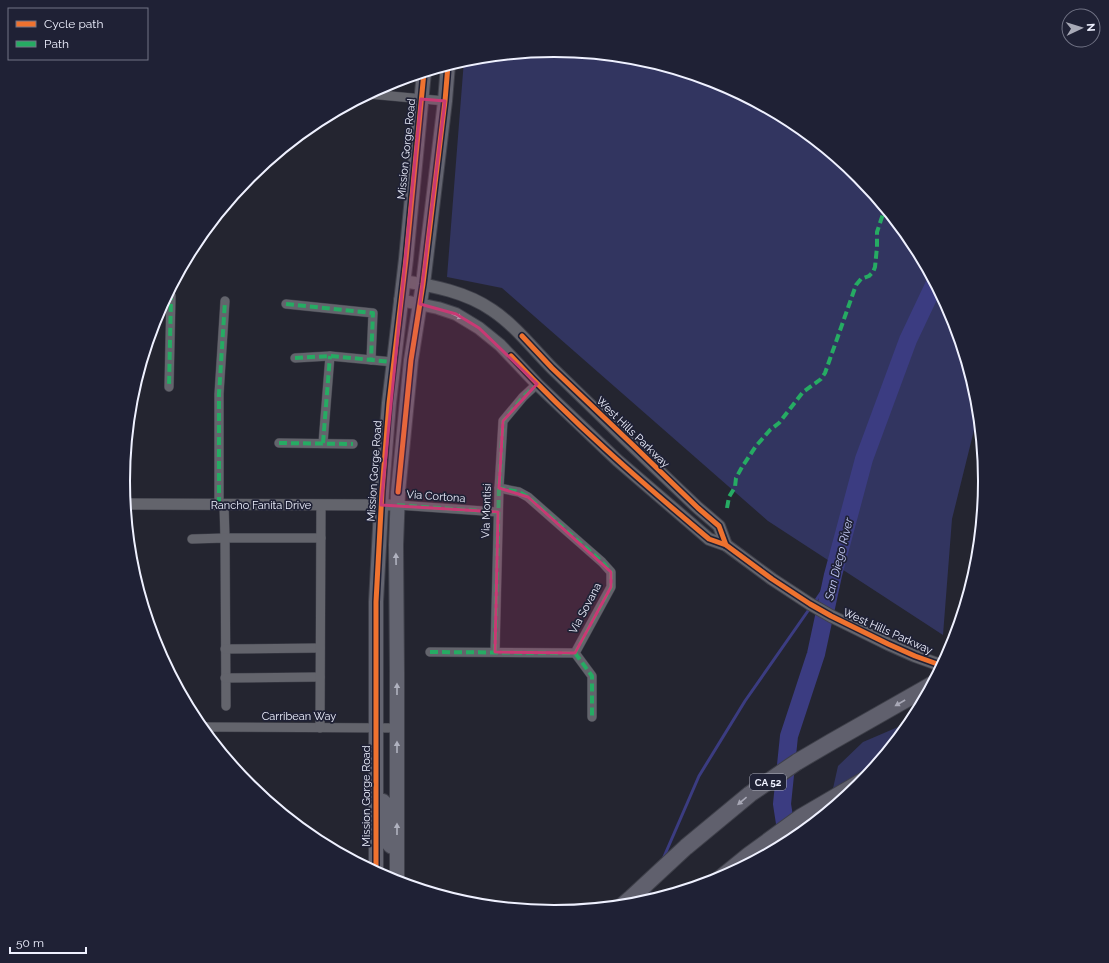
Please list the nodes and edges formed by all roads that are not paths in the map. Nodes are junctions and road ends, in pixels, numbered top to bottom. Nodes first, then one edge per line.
1 (448, 70) edge
2 (423, 78) edge
3 (379, 95) edge
4 (421, 99) junction
5 (445, 101) junction
6 (403, 281) junction
7 (423, 284) junction
8 (171, 300) edge
9 (400, 300) junction
10 (225, 301) dead end
11 (286, 304) dead end
12 (420, 304) junction
13 (330, 356) junction
14 (295, 358) dead end
15 (371, 360) junction
16 (393, 362) junction
17 (537, 384) junction
18 (169, 387) dead end
19 (279, 443) dead end
20 (323, 443) junction
21 (353, 444) dead end
22 (499, 488) junction
23 (131, 504) edge
24 (222, 505) junction
25 (321, 505) junction
26 (381, 505) junction
27 (397, 505) junction
28 (498, 512) junction
29 (192, 538) dead end
30 (225, 538) junction
31 (321, 538) junction
32 (726, 545) junction
33 (320, 648) junction
34 (226, 649) junction
35 (430, 652) dead end
36 (495, 652) junction
37 (575, 653) junction
38 (937, 664) edge
39 (320, 677) junction
40 (226, 678) junction
41 (925, 689) edge
42 (226, 706) dead end
43 (592, 717) dead end
44 (209, 727) edge
45 (320, 728) junction
46 (397, 728) junction
47 (376, 729) junction
48 (844, 792) edge
49 (376, 799) junction
50 (397, 848) junction
51 (738, 864) edge
52 (376, 866) edge
53 (397, 876) edge
54 (629, 899) edge

1 - 5 main road
2 - 4 main road, Mission Gorge Road
3 - 4 street
4 - 5 street
4 - 6 main road, Mission Gorge Road
5 - 7 main road
6 - 7 main road, West Hills Parkway
6 - 9 main road, Mission Gorge Road
7 - 12 main road
7 - 32 main road, West Hills Parkway
8 - 18 street
9 - 12 main road, West Hills Parkway
9 - 16 main road, Mission Gorge Road
10 - 24 street
11 - 15 street
12 -> 17 main road, West Hills Parkway
12 - 27 main road
13 - 14 street
13 - 15 street
13 - 20 street
15 - 16 street
16 - 26 main road, Mission Gorge Road
17 - 22 street, Via Montisi
17 - 32 main road, West Hills Parkway
19 - 20 street
20 - 21 street
22 - 28 street, Via Montisi
22 - 37 street, Via Sovana
23 - 24 street, Rancho Fanita Drive
24 - 25 street, Rancho Fanita Drive
24 - 30 street
25 - 26 street, Rancho Fanita Drive
25 - 31 street
26 - 27 street, Rancho Fanita Drive
26 - 47 main road, Mission Gorge Road
27 - 28 street, Via Cortona
46 -> 27 main road
28 - 36 street, Via Montisi
29 - 30 street
30 - 31 street
30 - 34 street
31 - 33 street
32 - 38 main road, West Hills Parkway
33 - 34 street
33 - 39 street
34 - 40 street
35 - 36 street
36 - 37 street
37 - 43 street
39 - 40 street
39 - 45 street
40 - 42 street
41 -> 54 highway, CA 52
44 - 45 street, Carribean Way
45 - 47 street, Carribean Way
46 - 47 street, Carribean Way
50 -> 46 main road
47 - 49 main road, Mission Gorge Road
48 - 51 highway
49 - 50 main road
49 - 52 main road, Mission Gorge Road
50 - 53 main road

